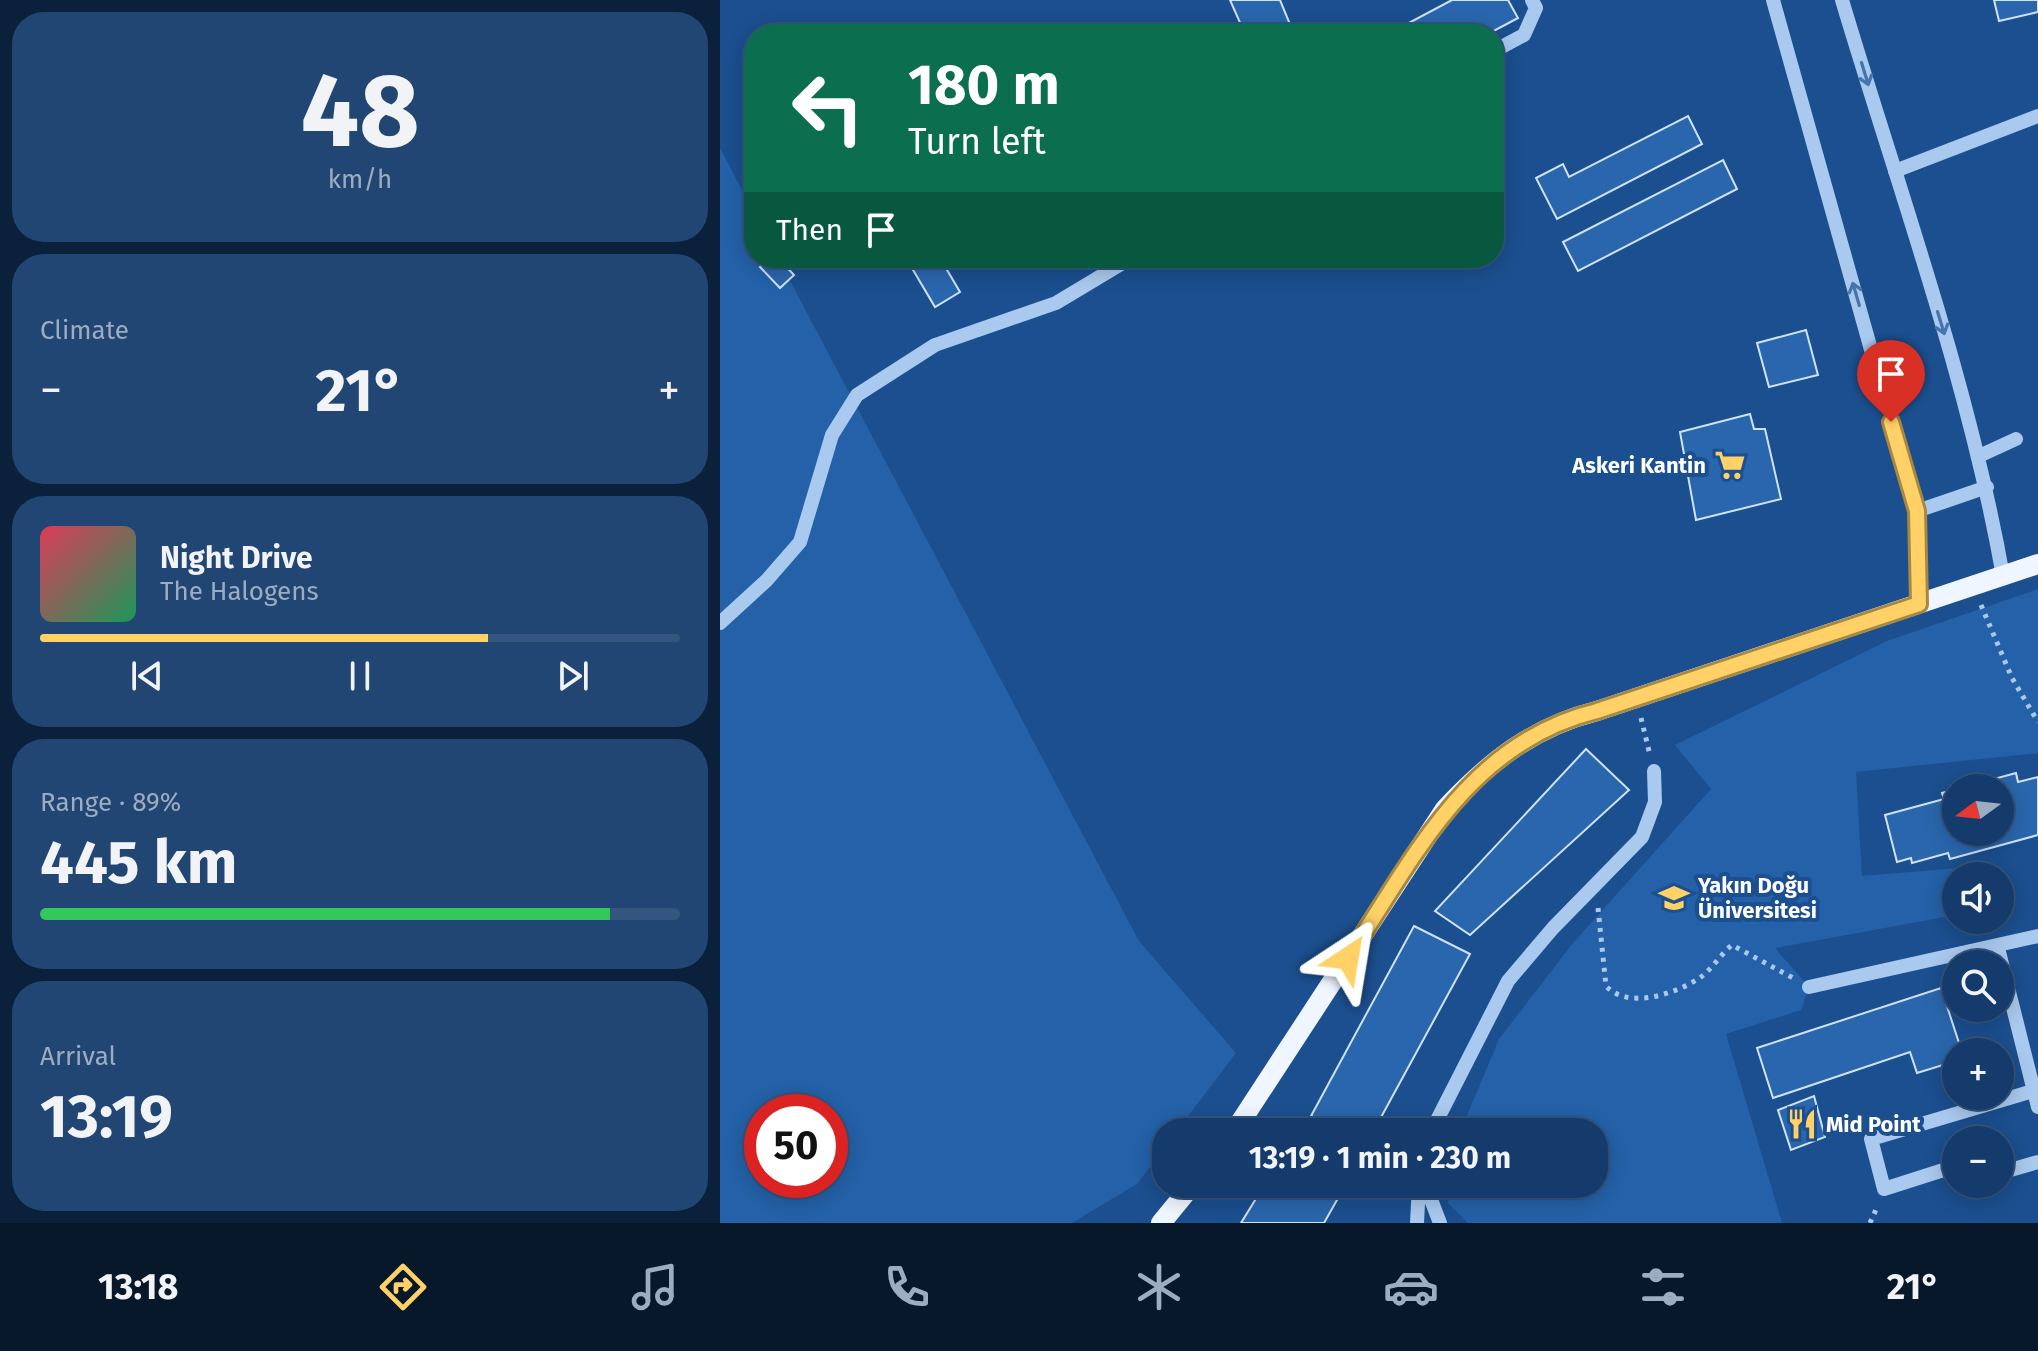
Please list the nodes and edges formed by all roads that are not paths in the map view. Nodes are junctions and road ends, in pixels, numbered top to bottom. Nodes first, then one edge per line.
1 (1532, 0) edge
2 (1773, 0) edge
3 (1842, 0) edge
4 (1504, 46) edge
5 (2038, 116) edge
6 (1895, 171) junction
7 (1114, 268) edge
8 (1884, 396) tunnel mouth
9 (1891, 422) tunnel mouth
10 (2016, 439) dead end
11 (1979, 456) junction
12 (1987, 487) junction
13 (1917, 511) junction
14 (2038, 564) edge
15 (2003, 576) junction
16 (1919, 604) junction
17 (720, 623) edge
18 (1654, 771) road end
19 (2038, 936) edge
20 (1998, 948) junction
21 (1809, 987) road end
22 (2033, 1091) junction
23 (2038, 1107) edge
24 (1243, 1118) edge
25 (1438, 1118) edge
26 (2038, 1162) edge
27 (2014, 1169) edge
28 (1942, 1170) edge
29 (1182, 1198) edge
30 (1418, 1198) edge
31 (1430, 1198) edge
32 (1161, 1223) edge
33 (1417, 1223) edge
34 (1440, 1223) edge

1 - 4 street
8 -> 2 street
3 -> 6 street
5 - 6 street
6 -> 11 street
7 - 17 street
9 - 13 street
10 - 11 street
11 - 12 street
12 - 13 street
12 - 15 street
13 - 16 street
14 - 15 main road
15 - 16 main road
16 - 24 main road
18 - 25 street
19 - 20 street
20 - 21 street
20 - 22 street
22 - 23 street
22 - 28 street
26 - 27 street
29 - 32 main road
30 - 33 street
31 - 34 street

